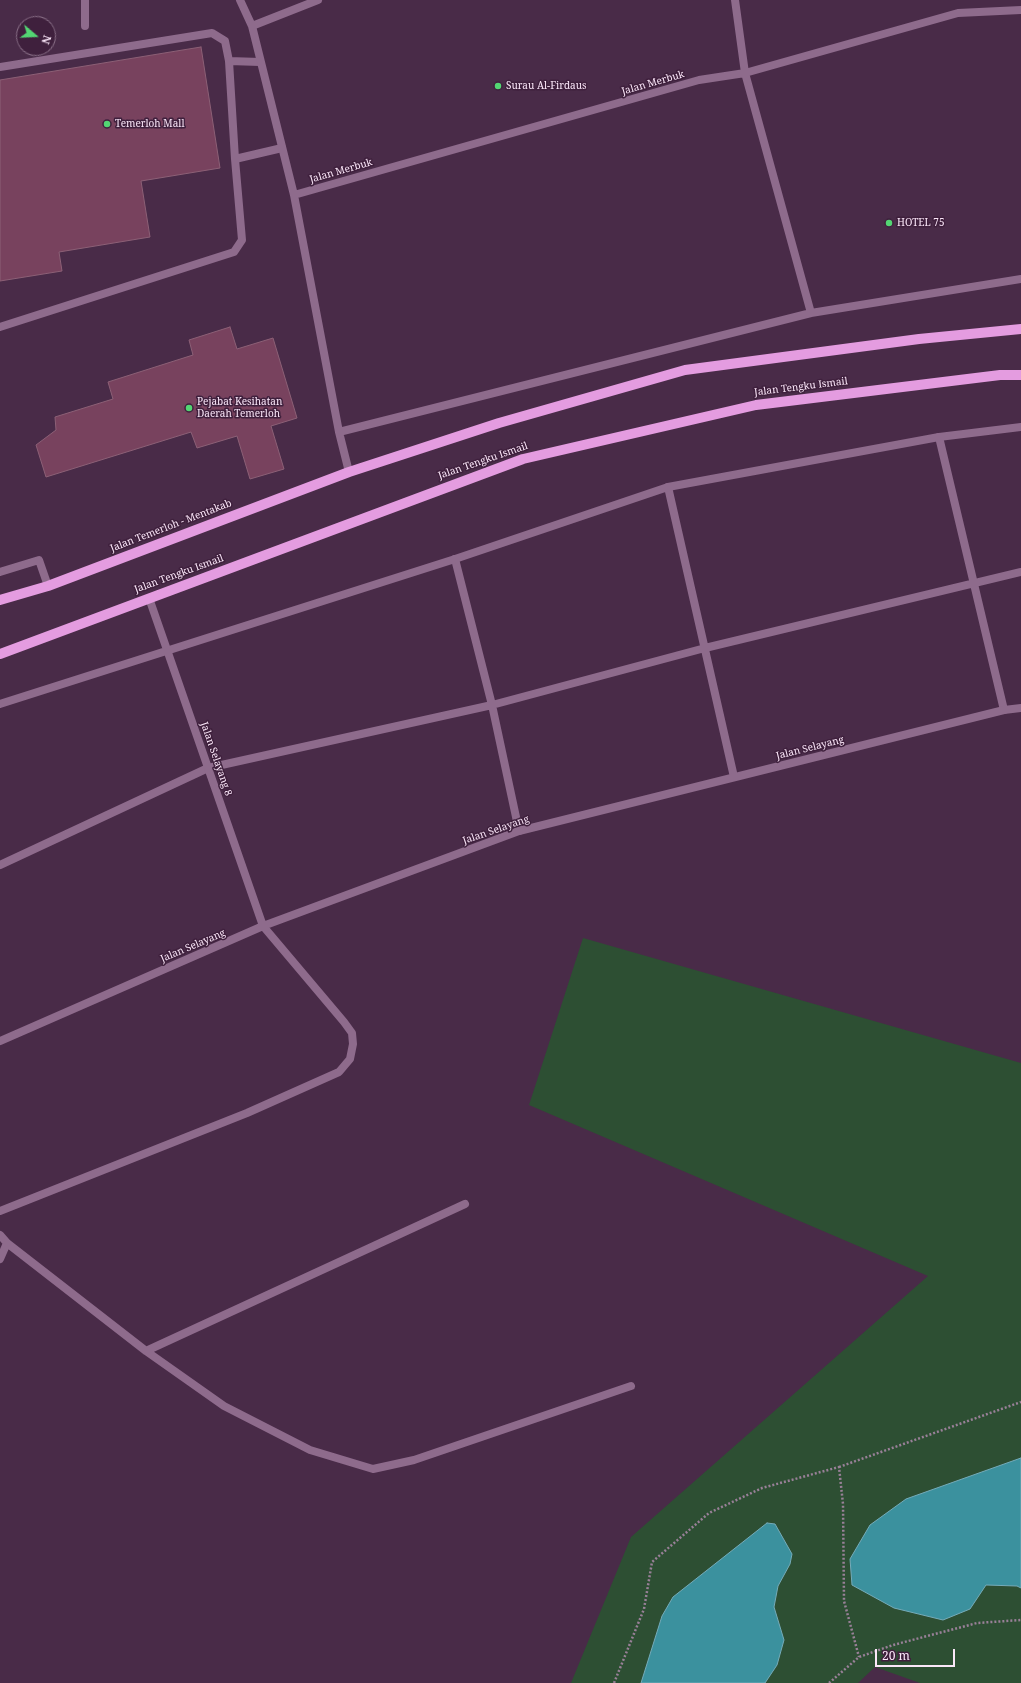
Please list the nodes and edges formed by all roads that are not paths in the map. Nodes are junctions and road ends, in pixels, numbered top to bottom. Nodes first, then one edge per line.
1 (85, 0) edge
2 (240, 0) edge
3 (318, 0) edge
4 (735, 0) edge
5 (1021, 10) edge
6 (85, 26) dead end
7 (252, 26) junction
8 (229, 61) junction
9 (260, 62) junction
10 (0, 67) edge
11 (745, 72) junction
12 (282, 148) junction
13 (235, 159) junction
14 (294, 195) junction
15 (1021, 279) edge
16 (811, 313) junction
17 (0, 327) edge
18 (1021, 329) edge
19 (1021, 375) edge
20 (1021, 427) edge
21 (339, 432) junction
22 (939, 437) junction
23 (349, 472) junction
24 (668, 487) junction
25 (455, 559) junction
26 (0, 572) edge
27 (1021, 572) edge
28 (975, 583) junction
29 (48, 586) junction
30 (149, 598) junction
31 (0, 600) edge
32 (705, 648) junction
33 (167, 650) junction
34 (0, 654) edge
35 (0, 704) edge
36 (492, 705) junction
37 (1021, 708) edge
38 (1004, 710) junction
39 (208, 768) junction
40 (734, 777) junction
41 (519, 831) junction
42 (0, 865) edge
43 (264, 926) junction
44 (0, 1041) edge
45 (465, 1204) dead end
46 (0, 1211) edge
47 (0, 1235) edge
48 (7, 1243) junction
49 (0, 1259) edge
50 (146, 1351) junction
51 (631, 1386) dead end

1 - 6 street
2 - 7 street
3 - 7 street
4 - 11 street
5 - 11 street, Jalan Merbuk
7 - 9 street
8 - 9 street
8 - 10 street
8 - 13 street
9 - 12 street
11 - 14 street, Jalan Merbuk
11 - 16 street
12 - 13 street
12 - 14 street
13 - 17 street
14 - 21 street
15 - 16 street
16 - 21 street
18 - 23 main road
19 - 30 main road, Jalan Tengku Ismail
20 - 22 street
21 - 23 street
22 - 24 street
22 - 28 street
23 - 29 main road, Jalan Temerloh - Mentakab
24 - 25 street
24 - 32 street
25 - 33 street
25 - 36 street
26 - 29 street
27 - 28 street
28 - 32 street
28 - 38 street
29 - 31 main road, Jalan Temerloh - Mentakab
30 - 33 street, Jalan Selayang 8
30 - 34 main road, Jalan Tengku Ismail
32 - 36 street
32 - 40 street
33 - 35 street
33 - 39 street, Jalan Selayang 8
36 - 39 street
36 - 41 street
37 - 38 street, Jalan Selayang
38 - 40 street, Jalan Selayang
39 - 42 street
39 - 43 street, Jalan Selayang 8
40 - 41 street, Jalan Selayang
41 - 43 street, Jalan Selayang
43 - 44 street, Jalan Selayang
43 - 46 street
45 - 50 street
47 - 48 street
48 - 49 street
48 - 50 street
50 - 51 street

